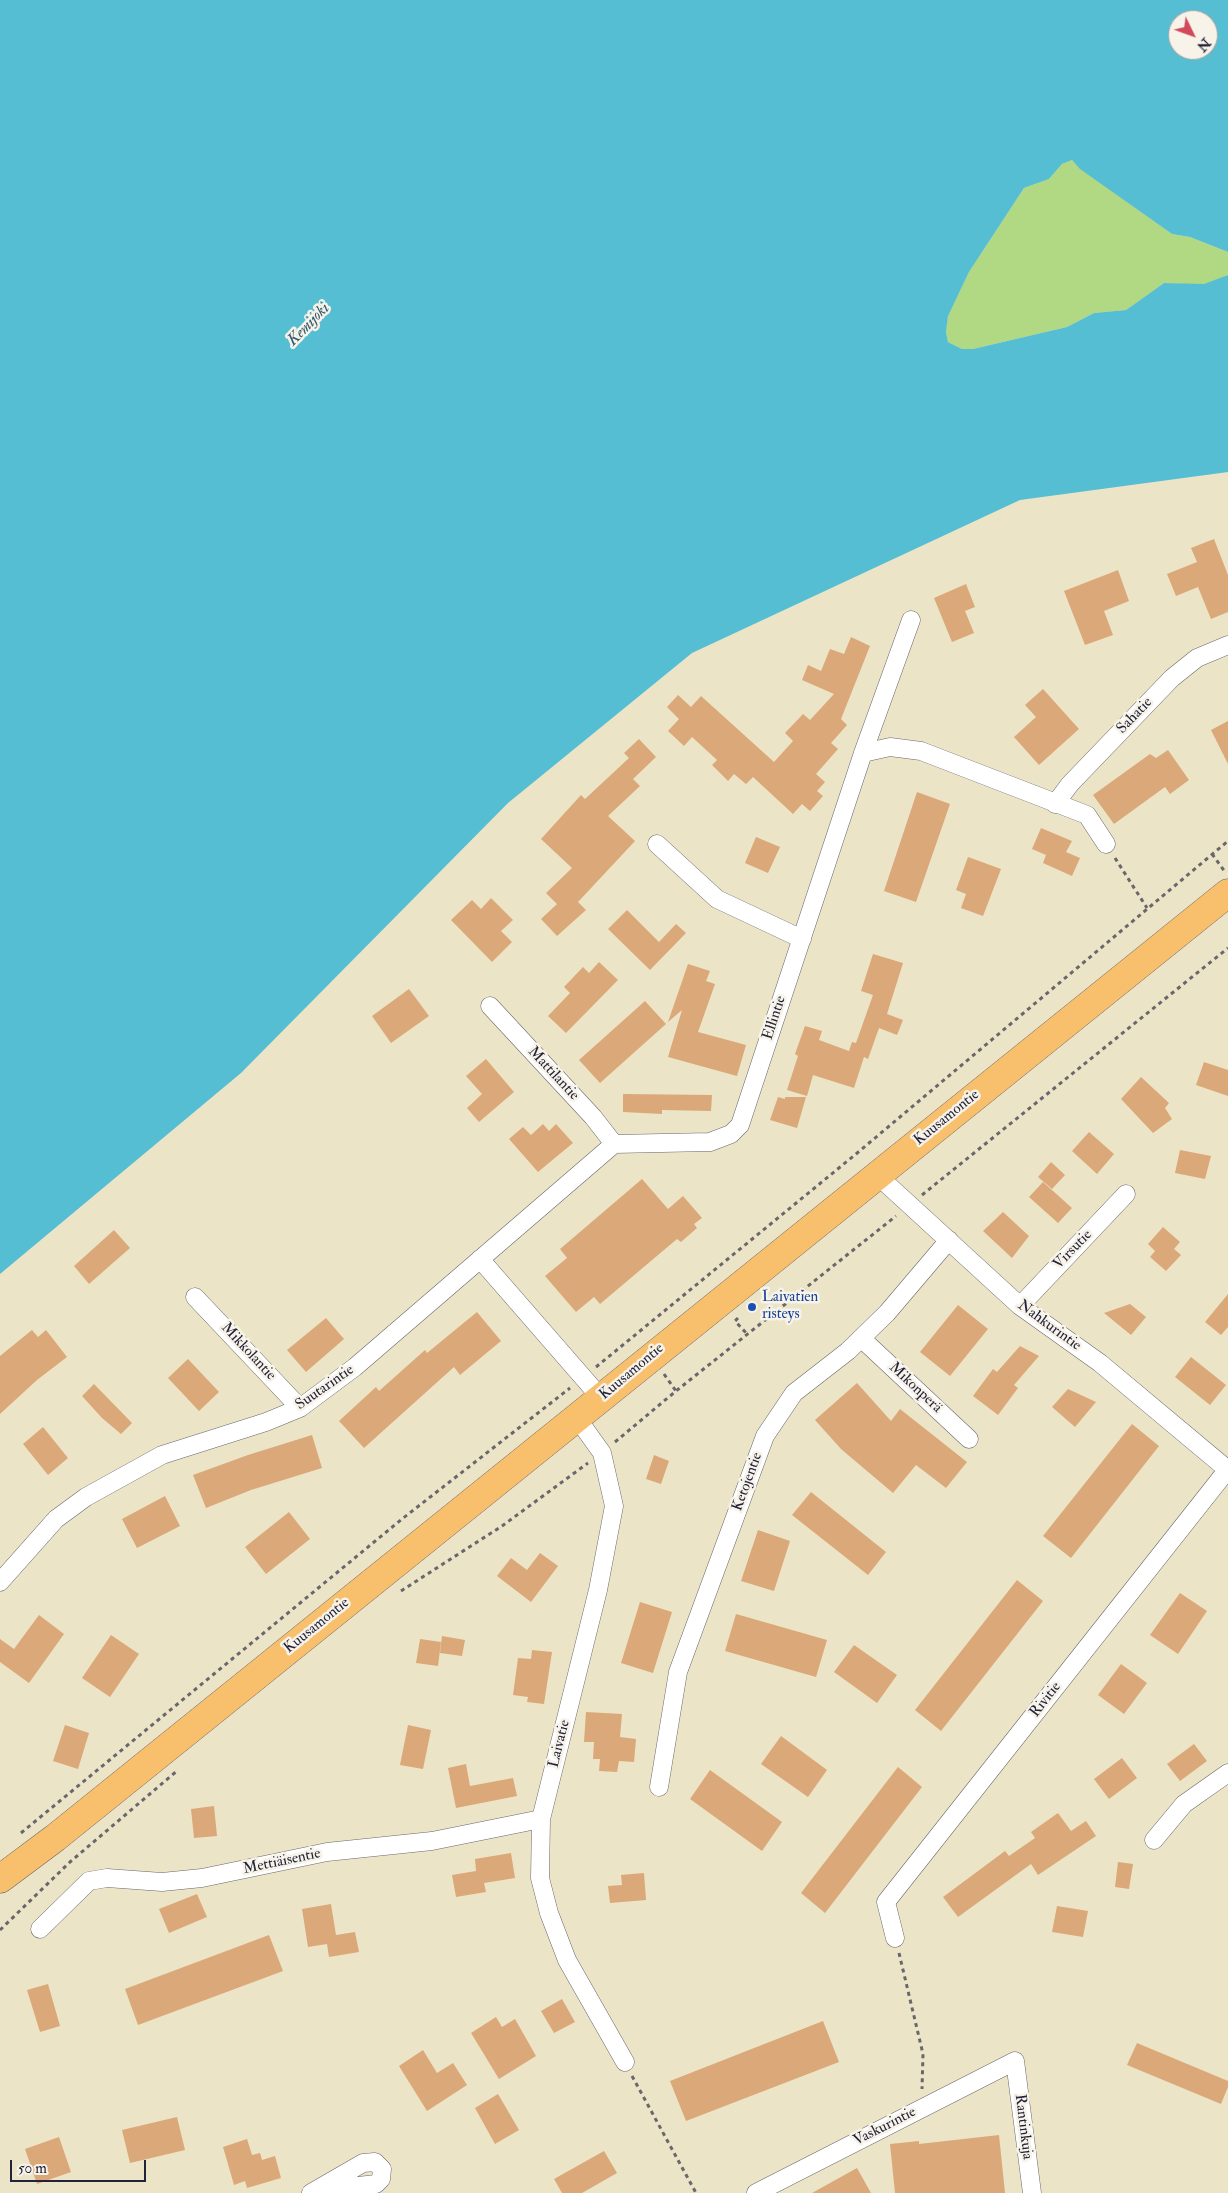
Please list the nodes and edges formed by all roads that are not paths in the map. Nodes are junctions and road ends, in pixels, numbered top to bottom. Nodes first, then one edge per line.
1 (911, 620) dead end
2 (1228, 645) edge
3 (863, 753) junction
4 (1055, 804) junction
5 (657, 844) dead end
6 (1106, 844) road end
7 (1228, 893) edge
8 (802, 938) junction
9 (490, 1006) dead end
10 (614, 1144) junction
11 (877, 1175) junction
12 (1126, 1194) dead end
13 (949, 1240) junction
14 (480, 1260) junction
15 (195, 1297) dead end
16 (1020, 1306) junction
17 (861, 1338) junction
18 (601, 1398) junction
19 (300, 1408) junction
20 (577, 1418) junction
21 (968, 1439) dead end
22 (1228, 1470) edge
23 (0, 1582) edge
24 (1228, 1773) edge
25 (659, 1787) dead end
26 (541, 1818) junction
27 (1154, 1840) dead end
28 (26, 1845) junction
29 (0, 1879) edge
30 (0, 1888) edge
31 (40, 1929) dead end
32 (895, 1938) road end
33 (1015, 2061) joint
34 (625, 2062) road end
35 (756, 2193) edge
36 (1032, 2193) edge

1 - 3 street, Ellintie
2 - 4 street, Sahatie
3 - 4 street
3 - 8 street, Ellintie
4 - 6 street
5 - 8 street
7 - 11 main road, Kuusamontie
8 - 10 street, Ellintie
9 - 10 street, Mattilantie
10 - 14 street
11 - 13 street, Nahkurintie
11 - 18 main road, Kuusamontie
12 - 16 street, Virsutie
13 - 16 street, Nahkurintie
13 - 17 street, Ketojentie
14 - 18 street
14 - 19 street, Suutarintie
15 - 19 street, Mikkolantie
16 - 22 street, Nahkurintie
17 - 21 street, Mikonperä
17 - 25 street, Ketojentie
18 - 20 main road, Kuusamontie
19 - 23 street, Suutarintie
20 - 26 street, Laivatie
20 - 28 main road, Kuusamontie
22 - 32 street, Rivitie
24 - 27 street
26 - 31 street, Mettiäisentie
26 - 34 street, Laivatie
28 - 29 main road, Kuusamontie
28 - 30 main road, Kuusamontie
33 - 35 street, Vaskurintie
33 - 36 street, Rantinkuja

